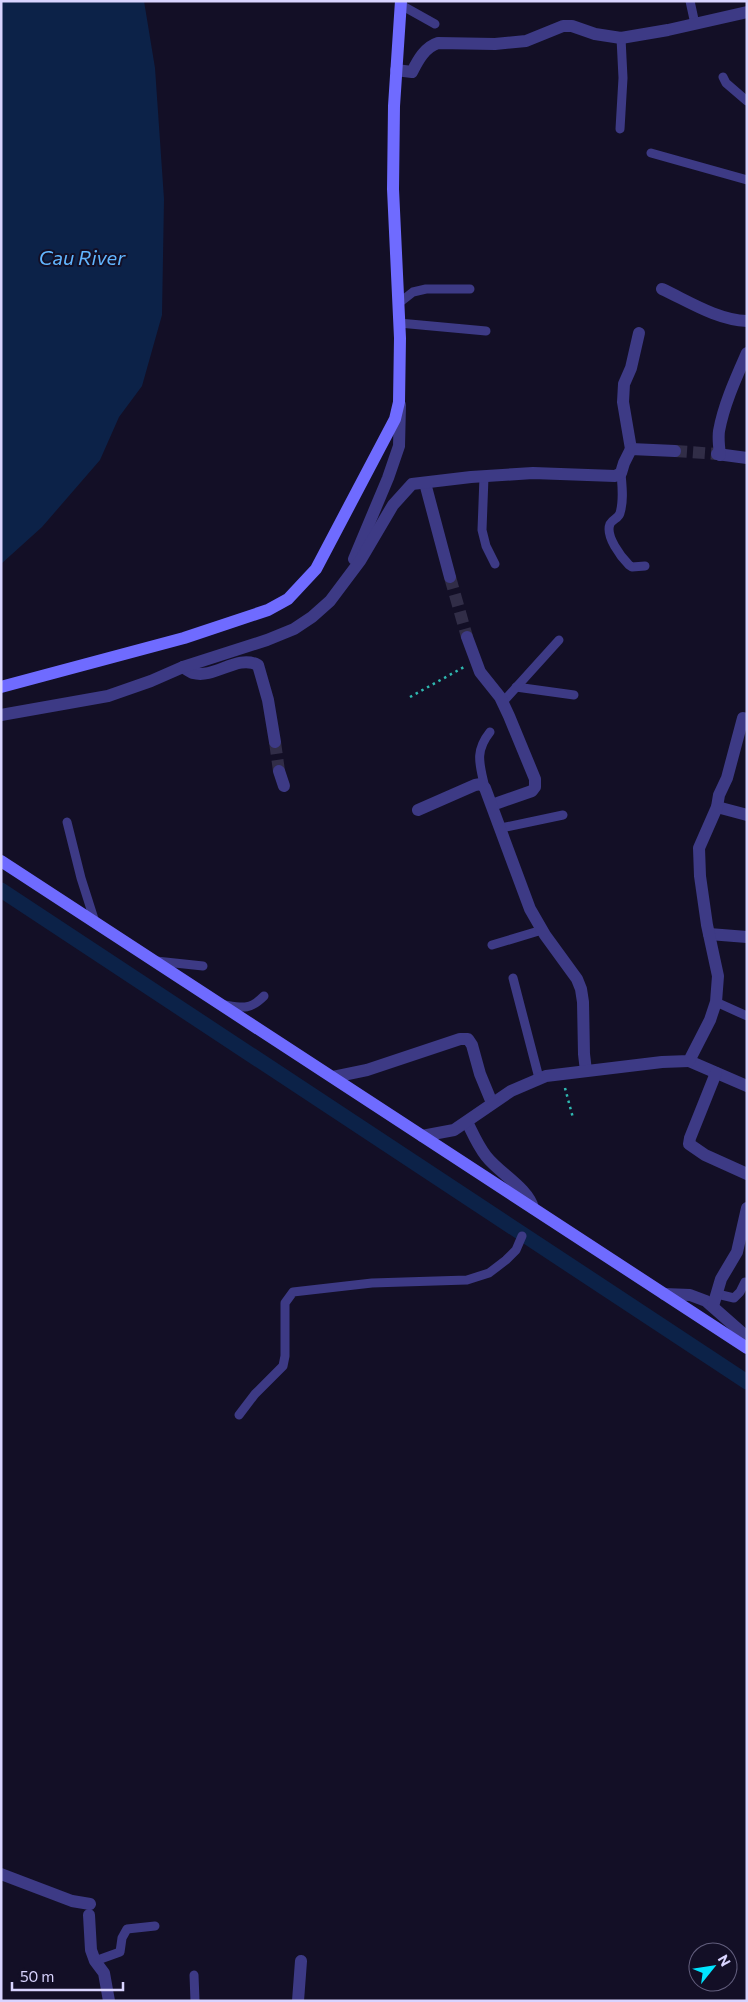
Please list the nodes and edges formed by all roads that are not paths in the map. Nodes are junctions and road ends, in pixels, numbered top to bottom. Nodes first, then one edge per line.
1 (690, 1) edge
2 (401, 3) edge
3 (747, 12) edge
4 (434, 24) dead end
5 (695, 24) junction
6 (621, 38) junction
7 (396, 70) junction
8 (723, 77) dead end
9 (747, 101) edge
10 (620, 129) dead end
11 (651, 153) dead end
12 (747, 180) edge
13 (662, 289) dead end
14 (470, 290) dead end
15 (399, 303) junction
16 (747, 321) edge
17 (400, 323) junction
18 (486, 331) dead end
19 (639, 333) dead end
20 (747, 353) edge
21 (399, 402) junction
22 (631, 449) junction
23 (674, 451) tunnel mouth
24 (747, 458) edge
25 (621, 473) junction
26 (484, 477) junction
27 (425, 483) junction
28 (495, 564) dead end
29 (645, 566) dead end
30 (450, 577) tunnel mouth
31 (345, 580) junction
32 (467, 637) tunnel mouth
33 (559, 640) dead end
34 (183, 667) junction
35 (1, 687) edge
36 (516, 687) junction
37 (574, 695) dead end
38 (502, 702) junction
39 (1, 715) edge
40 (746, 716) edge
41 (490, 732) dead end
42 (275, 742) tunnel mouth
43 (279, 771) tunnel mouth
44 (284, 786) dead end
45 (485, 788) junction
46 (492, 805) junction
47 (717, 807) junction
48 (418, 810) dead end
49 (747, 815) edge
50 (563, 816) dead end
51 (67, 822) dead end
52 (501, 828) junction
53 (1, 861) edge
54 (95, 922) junction
55 (542, 930) junction
56 (709, 934) junction
57 (747, 936) edge
58 (492, 945) dead end
59 (156, 961) junction
60 (202, 966) dead end
61 (513, 978) dead end
62 (264, 996) dead end
63 (716, 1002) junction
64 (222, 1004) junction
65 (747, 1016) edge
66 (689, 1061) junction
67 (586, 1072) junction
68 (716, 1073) junction
69 (332, 1077) junction
70 (539, 1078) junction
71 (747, 1086) edge
72 (492, 1103) junction
73 (467, 1122) junction
74 (422, 1136) junction
75 (747, 1174) edge
76 (747, 1208) edge
77 (532, 1212) junction
78 (522, 1236) dead end
79 (745, 1282) dead end
80 (664, 1294) junction
81 (717, 1294) junction
82 (712, 1306) junction
83 (747, 1337) edge
84 (747, 1348) edge
85 (239, 1415) dead end
86 (1, 1874) edge
87 (155, 1926) dead end
88 (301, 1961) dead end
89 (95, 1962) junction
90 (194, 1975) dead end
91 (109, 2001) edge
92 (195, 2001) edge
93 (298, 2001) edge

1 - 5 lane
2 - 4 lane
2 - 7 street
3 - 5 street
5 - 6 street
6 - 7 street
6 - 10 lane
7 - 15 street
8 - 9 lane
11 - 12 lane
13 - 16 street
14 - 15 lane
15 - 17 street
17 - 18 lane
17 - 21 street
19 - 22 street
20 - 24 street
21 - 31 street
21 - 35 street
22 - 23 street
22 - 25 street
25 - 26 street
25 - 29 lane
26 - 27 street
26 - 28 lane
27 - 30 street
27 - 31 street
31 - 34 street
32 - 38 street
33 - 36 lane
34 - 39 street
34 - 42 street
36 - 37 lane
36 - 38 lane
38 - 46 street
40 - 47 street
41 - 45 lane
43 - 44 street
45 - 46 street
45 - 48 street
46 - 52 street
47 - 49 street
47 - 56 street
50 - 52 lane
51 - 54 lane
52 - 55 street
53 - 54 street
54 - 59 street
55 - 58 lane
55 - 67 street
56 - 57 street
56 - 63 street
59 - 60 lane
59 - 64 street
61 - 70 lane
62 - 64 lane
63 - 65 lane
63 - 66 street
64 - 69 street
66 - 67 street
66 - 68 street
67 - 70 street
68 - 71 street
68 - 75 street
69 - 72 street
69 - 74 street
70 - 72 street
72 - 73 street
73 - 74 street
73 - 77 street
74 - 77 street
76 - 81 street
77 - 80 street
78 - 85 lane
79 - 81 lane
80 - 82 street
80 - 84 street
81 - 82 street
82 - 83 street
86 - 89 street
87 - 89 lane
88 - 93 street
89 - 91 street
90 - 92 lane

